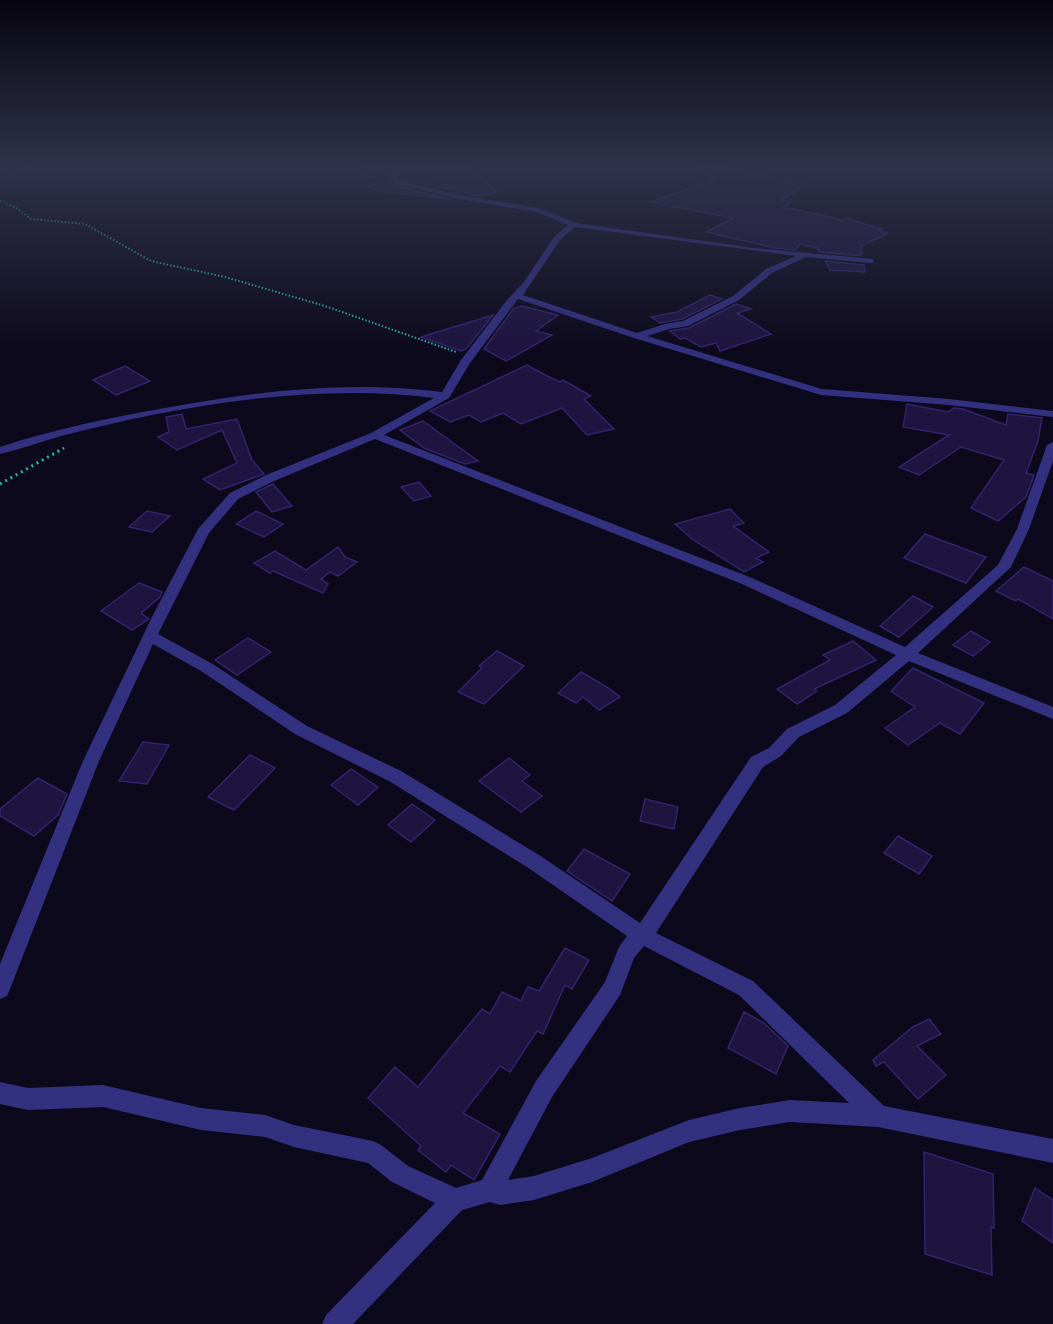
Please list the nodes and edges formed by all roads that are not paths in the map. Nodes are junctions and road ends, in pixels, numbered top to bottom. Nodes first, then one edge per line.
1 (565, 229) edge
2 (602, 229) edge
3 (805, 256) junction
4 (870, 261) dead end
5 (518, 297) junction
6 (637, 336) junction
7 (445, 396) junction
8 (1052, 416) edge
9 (375, 435) junction
10 (1053, 445) edge
11 (0, 451) edge
12 (150, 636) junction
13 (907, 654) junction
14 (1053, 713) edge
15 (644, 936) junction
16 (0, 988) edge
17 (0, 1093) edge
18 (878, 1116) junction
19 (1053, 1150) edge
20 (490, 1190) junction
21 (454, 1200) junction
22 (335, 1324) edge

1 - 5 street
2 - 3 street
3 - 4 street
3 - 6 street
5 - 6 street
5 - 7 street
6 - 8 street
7 - 9 street
7 - 11 street
9 - 12 street
9 - 13 street
10 - 13 street
12 - 15 street
12 - 16 street
13 - 14 street
13 - 15 street
15 - 18 street
15 - 20 street
17 - 21 street
18 - 19 street
18 - 20 street
20 - 21 street
21 - 22 street

